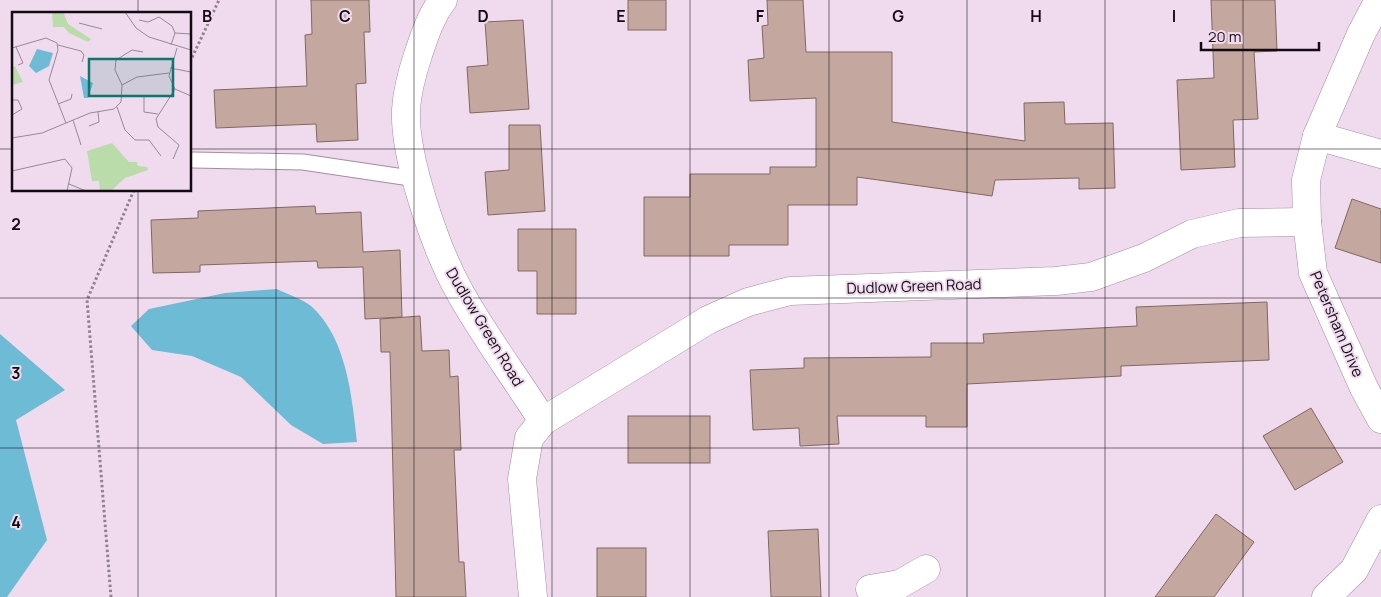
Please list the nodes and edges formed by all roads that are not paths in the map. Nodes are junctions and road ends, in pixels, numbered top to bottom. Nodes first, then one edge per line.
1 (443, 0) edge
2 (1379, 0) edge
3 (1318, 136) junction
4 (1381, 154) edge
5 (193, 160) dead end
6 (417, 179) junction
7 (1307, 222) junction
8 (1381, 419) edge
9 (544, 421) junction
10 (1381, 519) edge
11 (926, 569) dead end
12 (870, 590) dead end
13 (903, 590) edge
14 (533, 597) edge
15 (1326, 597) edge

1 - 6 street, Dudlow Green Road
2 - 3 street, Petersham Drive
3 - 4 street
3 - 7 street, Petersham Drive
5 - 6 lane
6 - 9 street, Dudlow Green Road
7 - 8 street, Petersham Drive
7 - 9 street, Dudlow Green Road
9 - 14 street, Dudlow Green Road
10 - 15 street
11 - 13 street
12 - 13 street

